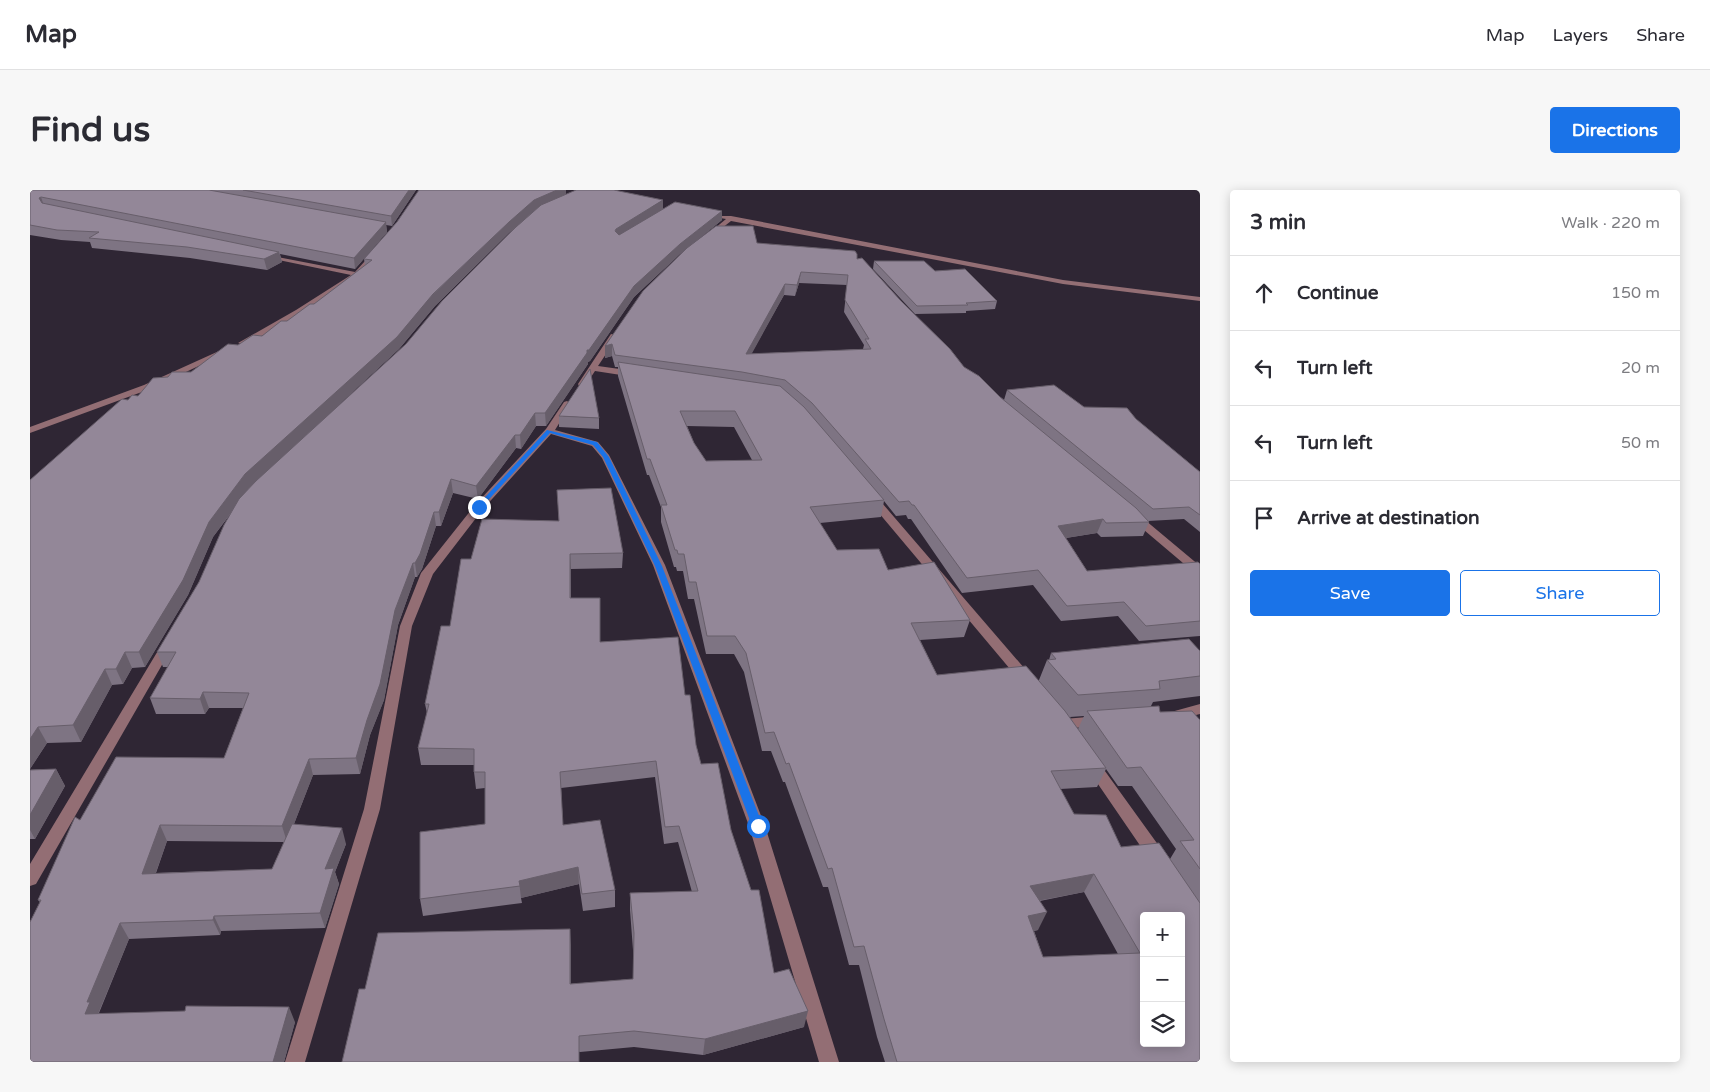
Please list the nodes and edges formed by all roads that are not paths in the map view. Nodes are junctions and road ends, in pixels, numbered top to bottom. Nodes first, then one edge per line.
1 (712, 215) edge
2 (731, 218) junction
3 (841, 240) junction
4 (382, 245) edge
5 (697, 246) edge
6 (854, 253) edge
7 (260, 254) edge
8 (357, 274) junction
9 (1200, 299) edge
10 (622, 323) edge
11 (237, 346) edge
12 (228, 350) edge
13 (592, 368) junction
14 (642, 375) edge
15 (147, 388) junction
16 (126, 406) edge
17 (30, 430) edge
18 (549, 431) junction
19 (864, 488) edge
20 (1131, 514) edge
21 (1200, 571) edge
22 (176, 630) edge
23 (1031, 686) edge
24 (1200, 709) edge
25 (1179, 715) junction
26 (1160, 716) edge
27 (1112, 720) edge
28 (1190, 726) edge
29 (1075, 740) edge
30 (1086, 756) edge
31 (1163, 867) edge
32 (30, 879) edge
33 (295, 1062) edge
34 (829, 1062) edge

1 - 2 street
2 - 3 street
2 - 5 street
3 - 6 street
3 - 9 street
4 - 8 street
7 - 8 street
8 - 11 street
10 - 13 street
12 - 15 street
13 - 14 street
13 - 18 street
15 - 16 street
15 - 17 street
18 - 33 street
18 - 34 street
19 - 23 street
20 - 21 street
22 - 32 street
24 - 25 street
25 - 26 street
25 - 28 street
27 - 29 street
30 - 31 street

